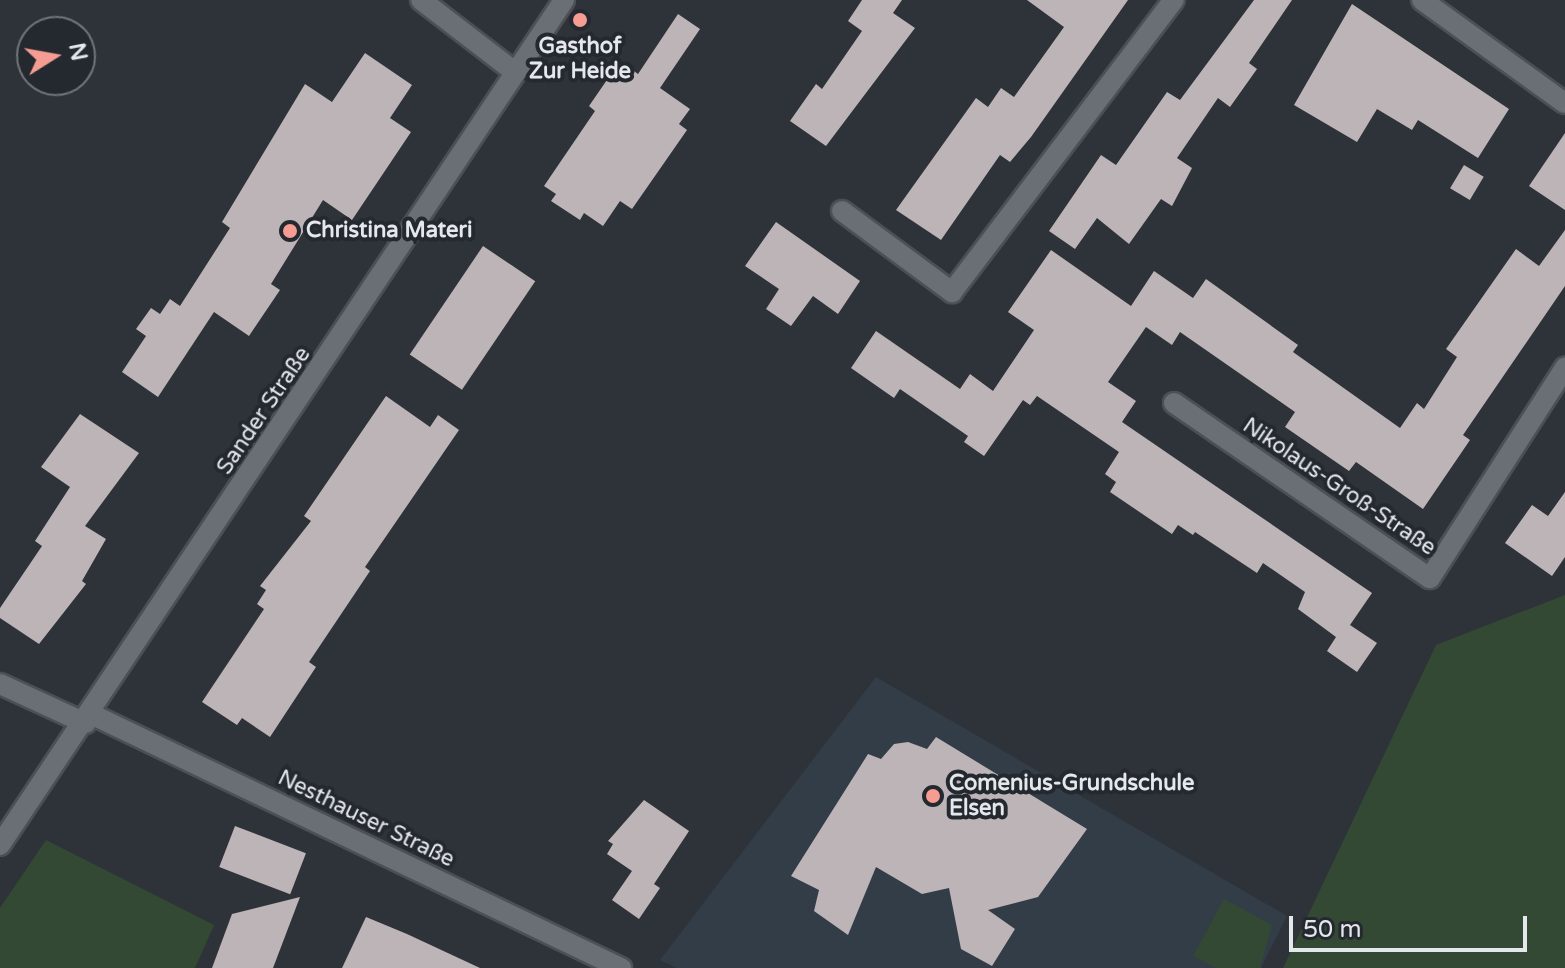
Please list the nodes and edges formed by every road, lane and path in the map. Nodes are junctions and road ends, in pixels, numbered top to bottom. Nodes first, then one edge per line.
1 (421, 0) edge
2 (564, 0) edge
3 (1174, 0) edge
4 (1422, 0) edge
5 (515, 72) junction
6 (1565, 103) edge
7 (842, 211) dead end
8 (1565, 368) edge
9 (1174, 403) dead end
10 (0, 684) edge
11 (88, 718) junction
12 (0, 845) edge
13 (621, 968) edge

1 - 5 street
2 - 5 street, Sander Straße
3 - 7 street
4 - 6 street
5 - 11 street, Sander Straße
8 - 9 street, Nikolaus-Groß-Straße
10 - 11 street, Nesthauser Straße
11 - 12 street, Sander Straße
11 - 13 street, Nesthauser Straße

